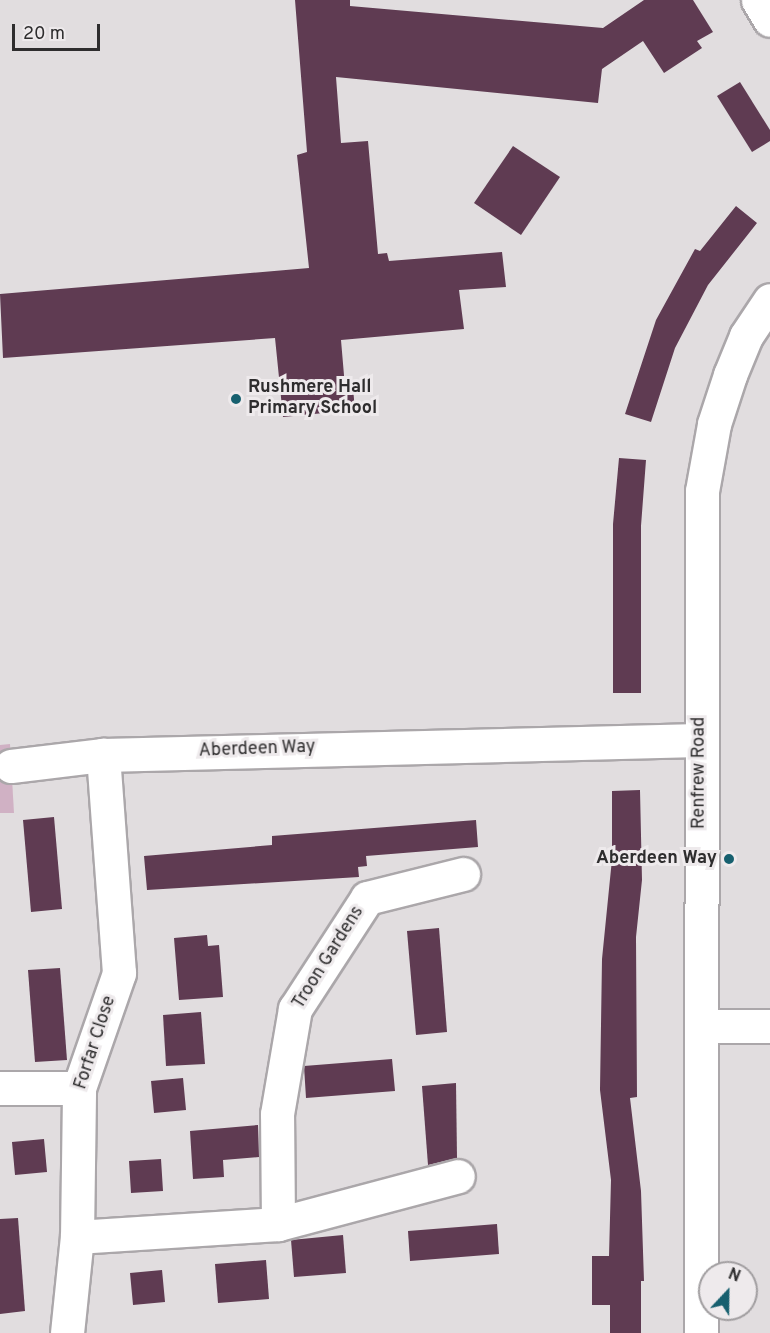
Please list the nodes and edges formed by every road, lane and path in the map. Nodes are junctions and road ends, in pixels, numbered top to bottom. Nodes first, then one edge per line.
1 (758, 0) edge
2 (770, 20) edge
3 (770, 300) edge
4 (699, 740) junction
5 (103, 755) junction
6 (11, 766) dead end
7 (463, 874) dead end
8 (702, 1026) junction
9 (770, 1026) edge
10 (0, 1088) edge
11 (79, 1088) junction
12 (458, 1176) dead end
13 (278, 1224) junction
14 (77, 1237) junction
15 (67, 1333) edge
16 (701, 1333) edge

1 - 2 street
3 - 4 street, Renfrew Road
4 - 5 street, Aberdeen Way
4 - 8 street, Renfrew Road
5 - 6 street, Aberdeen Way
5 - 11 street, Forfar Close
7 - 13 street, Troon Gardens
8 - 9 street
8 - 16 street, Renfrew Road
10 - 11 street
11 - 14 street, Forfar Close
12 - 13 street
13 - 14 street
14 - 15 street, Forfar Close

